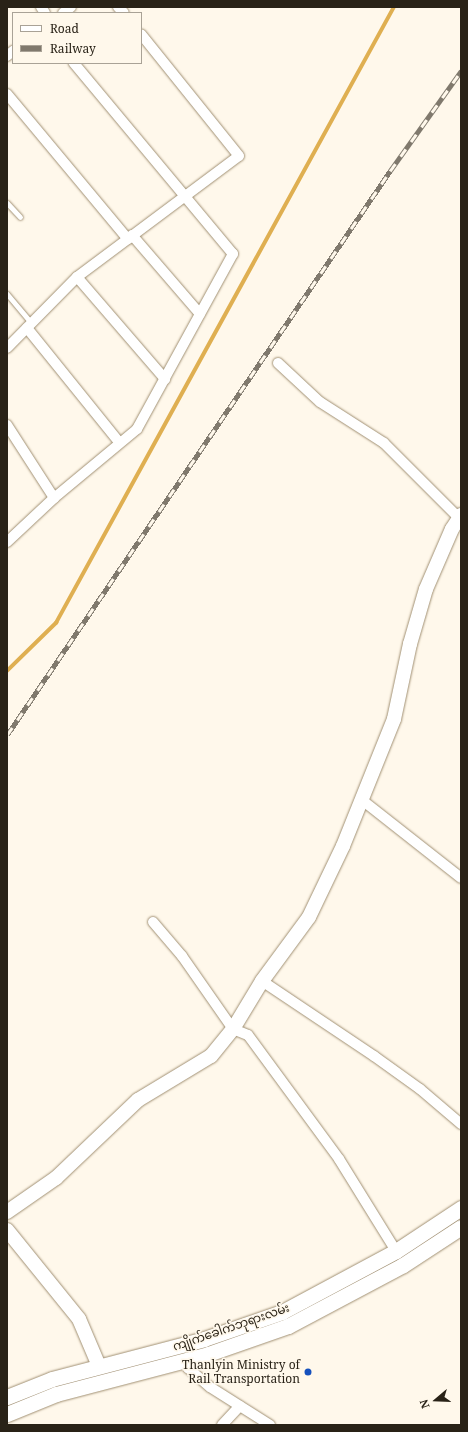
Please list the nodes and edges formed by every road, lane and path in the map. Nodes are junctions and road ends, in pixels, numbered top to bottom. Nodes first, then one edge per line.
1 (142, 35) edge
2 (75, 64) edge
3 (7, 94) edge
4 (186, 195) junction
5 (7, 202) edge
6 (20, 217) dead end
7 (130, 237) junction
8 (77, 277) junction
9 (7, 294) edge
10 (200, 314) junction
11 (29, 325) junction
12 (7, 348) edge
13 (278, 363) dead end
14 (165, 379) junction
15 (7, 425) edge
16 (119, 442) junction
17 (54, 498) junction
18 (460, 516) edge
19 (7, 542) edge
20 (362, 800) junction
21 (461, 878) edge
22 (153, 922) dead end
23 (262, 981) junction
24 (233, 1029) junction
25 (461, 1124) edge
26 (461, 1208) edge
27 (7, 1212) edge
28 (461, 1227) edge
29 (7, 1230) edge
30 (396, 1251) junction
31 (185, 1360) junction
32 (99, 1366) junction
33 (7, 1397) edge
34 (240, 1406) junction
35 (7, 1414) edge
36 (222, 1425) edge
37 (270, 1425) edge

1 - 4 street
2 - 4 street
3 - 7 street
4 - 7 street
4 - 10 street
5 - 6 lane
7 - 8 street
7 - 10 street
8 - 11 street
8 - 14 street
9 - 11 lane
10 - 14 street
11 - 12 street
11 - 16 street
13 - 18 street
14 - 16 street
15 - 17 street
16 - 17 street
17 - 19 street
18 - 20 street
20 - 21 street
20 - 23 street
22 - 24 street
23 - 24 street
23 - 25 street
24 - 27 street
24 - 30 street
26 - 30 main road, ကျိုက်ခေါက်ဘုရားလမ်း
28 - 31 main road, ကျိုက်ခေါက်ဘုရားလမ်း
29 - 32 street
30 - 32 main road, ကျိုက်ခေါက်ဘုရားလမ်း
31 - 34 street
31 - 35 main road, ကျိုက်ခေါက်ဘုရားလမ်း
32 - 33 main road, ကျိုက်ခေါက်ဘုရားလမ်း
34 - 36 street
34 - 37 street

